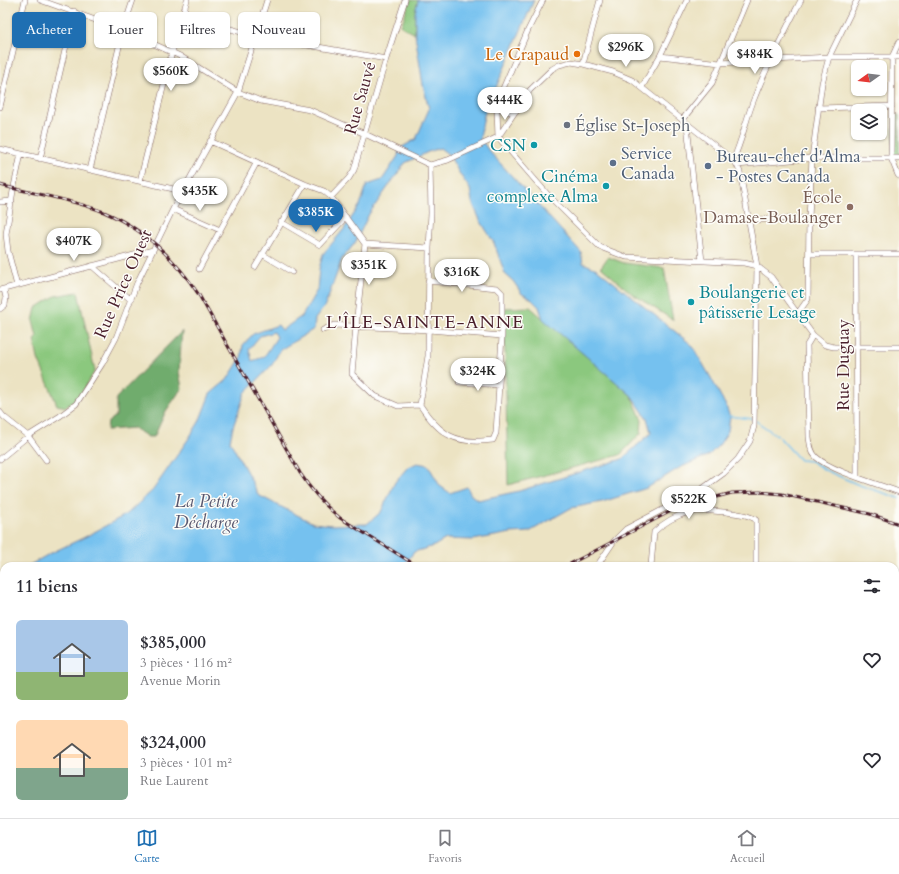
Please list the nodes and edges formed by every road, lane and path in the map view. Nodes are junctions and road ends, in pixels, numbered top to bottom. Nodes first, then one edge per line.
1 (25, 0) edge
2 (40, 0) edge
3 (133, 0) edge
4 (187, 0) edge
5 (267, 0) edge
6 (405, 0) edge
7 (543, 0) edge
8 (600, 0) edge
9 (687, 0) edge
10 (746, 0) edge
11 (801, 0) edge
12 (857, 0) edge
13 (74, 11) junction
14 (129, 12) edge
15 (184, 12) edge
16 (263, 12) edge
17 (94, 19) edge
18 (899, 42) edge
19 (157, 45) edge
20 (320, 47) edge
21 (119, 48) edge
22 (173, 48) edge
23 (252, 48) edge
24 (172, 52) junction
25 (660, 56) junction
26 (829, 57) junction
27 (892, 57) junction
28 (899, 57) edge
29 (386, 58) junction
30 (771, 59) junction
31 (720, 63) junction
32 (583, 64) junction
33 (642, 87) junction
34 (238, 92) junction
35 (498, 104) junction
36 (892, 106) junction
37 (0, 107) edge
38 (818, 108) junction
39 (516, 111) junction
40 (682, 120) junction
41 (687, 125) junction
42 (365, 134) junction
43 (498, 137) junction
44 (210, 141) junction
45 (0, 149) edge
46 (21, 154) junction
47 (812, 158) junction
48 (891, 158) junction
49 (899, 158) edge
50 (40, 159) junction
51 (732, 160) junction
52 (257, 162) junction
53 (430, 165) junction
54 (737, 165) junction
55 (90, 170) junction
56 (899, 176) edge
57 (140, 181) junction
58 (305, 184) junction
59 (182, 191) junction
60 (331, 197) junction
61 (12, 201) junction
62 (0, 202) edge
63 (173, 209) junction
64 (346, 217) junction
65 (809, 218) junction
66 (749, 220) junction
67 (282, 222) junction
68 (220, 230) junction
69 (365, 244) junction
70 (429, 248) junction
71 (152, 250) junction
72 (262, 254) junction
73 (809, 254) junction
74 (856, 254) junction
75 (899, 254) edge
76 (702, 261) junction
77 (92, 266) junction
78 (255, 266) dead end
79 (757, 266) junction
80 (199, 269) dead end
81 (292, 272) dead end
82 (428, 281) junction
83 (17, 286) junction
84 (2, 290) edge
85 (130, 298) junction
86 (0, 308) edge
87 (798, 313) junction
88 (356, 326) junction
89 (324, 330) dead end
90 (429, 330) junction
91 (813, 335) junction
92 (502, 336) junction
93 (857, 347) junction
94 (899, 347) edge
95 (459, 382) dead end
96 (499, 385) junction
97 (420, 404) junction
98 (0, 412) edge
99 (28, 436) junction
100 (0, 459) edge
101 (46, 460) dead end
102 (856, 476) junction
103 (899, 492) edge
104 (600, 562) edge
105 (651, 562) edge
106 (756, 562) edge

1 - 37 street
2 - 13 street
3 - 14 street
4 - 15 street
5 - 16 street, Rue Price Ouest
6 - 29 street, Rue Sauvé
7 - 35 street
8 - 32 street
9 - 25 street
10 - 31 street
11 - 30 street
12 - 26 street
13 - 17 street
13 - 50 street
18 - 27 street
19 - 24 street
20 - 29 street
21 - 55 street
22 - 24 street
23 - 34 street, Rue Price Ouest
24 - 34 street
24 - 57 street
25 - 31 street
25 - 33 street
26 - 27 street
26 - 30 street
26 - 38 street
27 - 28 street
27 - 36 street
29 - 42 street, Rue Sauvé
30 - 31 street
30 - 51 street
31 - 40 street
32 - 33 street
32 - 39 street
33 - 40 street
34 - 42 street
34 - 44 street, Rue Price Ouest
35 - 39 street
35 - 43 street
36 - 38 street
36 - 48 street
38 - 47 street
39 - 43 street
40 - 41 street
41 - 51 street
41 - 76 street
42 - 53 street
42 - 60 street, Rue Sauvé
43 - 53 street
43 - 76 street
44 - 52 street
44 - 59 street, Rue Price Ouest
45 - 46 street
46 - 50 street
46 - 61 street
47 - 48 street
47 - 54 street
47 - 65 street
48 - 49 street
48 - 56 street
50 - 55 street
51 - 54 street
52 - 58 street
52 - 68 street
53 - 70 street
54 - 66 street
55 - 57 street
57 - 59 street
58 - 60 street
58 - 67 street
59 - 63 street, Rue Price Ouest
60 - 64 street
61 - 62 street
61 - 83 street
63 - 68 street
63 - 71 street, Rue Price Ouest
64 - 67 street
64 - 69 street
65 - 66 street
65 - 73 street
66 - 79 street
67 - 72 street
68 - 80 street
69 - 70 street
69 - 88 street
70 - 82 street
71 - 77 street
71 - 85 street, Rue Price Ouest
72 - 78 street
72 - 81 street
73 - 74 street
73 - 87 street
74 - 75 street
74 - 93 street, Rue Duguay
76 - 79 street
77 - 83 street
77 - 85 street
79 - 87 street
79 - 104 street
82 - 90 street
82 - 92 street
83 - 84 street
84 - 86 street
85 - 99 street, Rue Price Ouest
87 - 91 street
88 - 89 street
88 - 90 street
88 - 97 street
90 - 92 street
90 - 97 street
91 - 93 street
91 - 102 street
92 - 96 street
93 - 94 street
93 - 102 street, Rue Duguay
95 - 96 street
96 - 97 street
98 - 99 street
99 - 100 street, Rue Price Ouest
99 - 101 street
102 - 103 street
105 - 106 street

